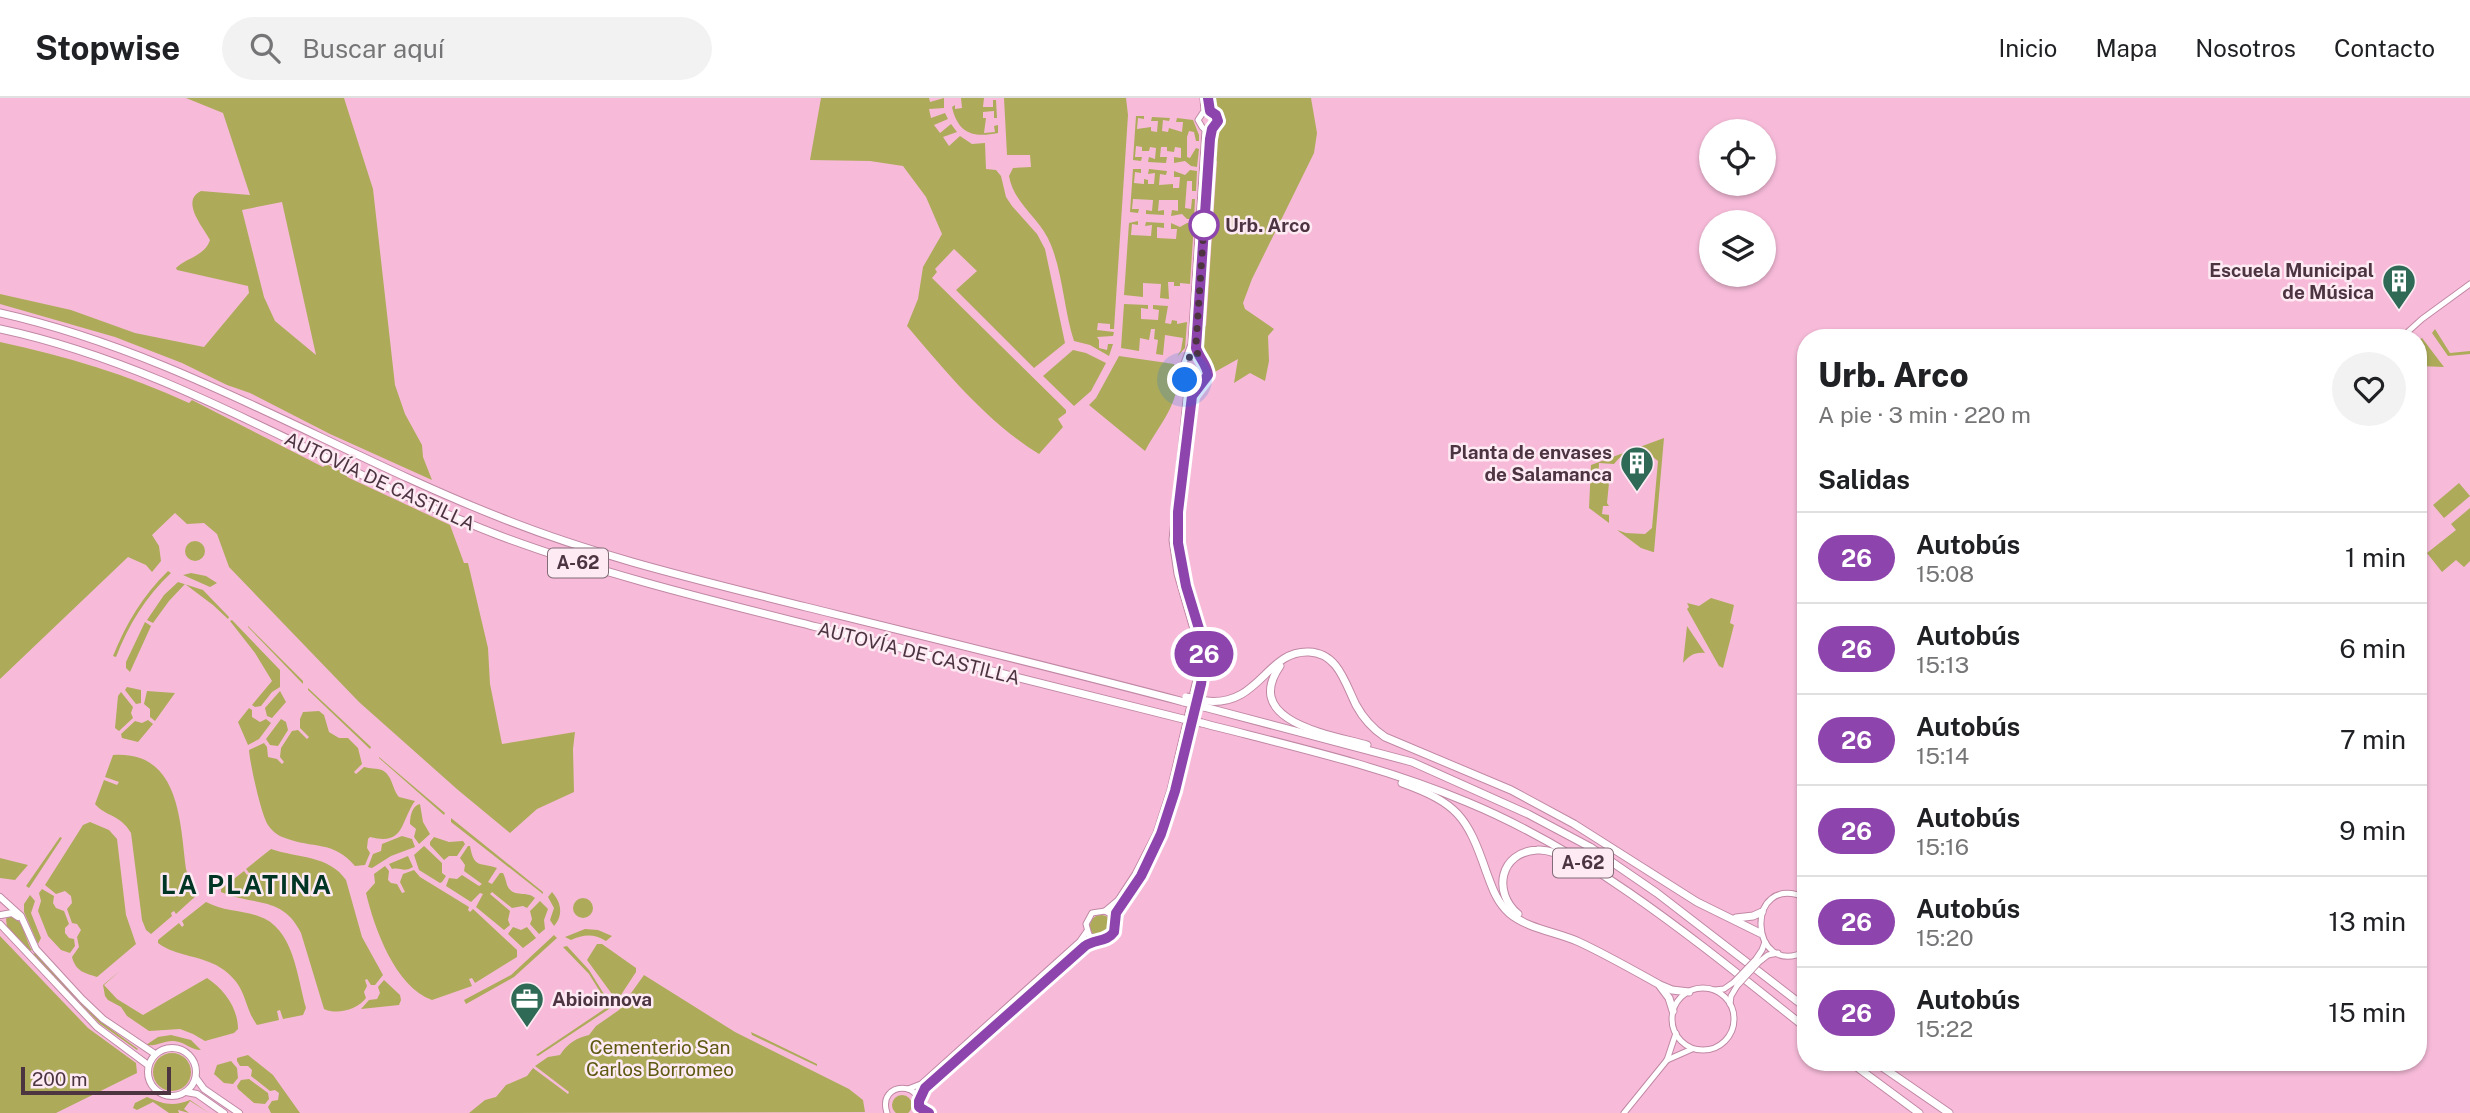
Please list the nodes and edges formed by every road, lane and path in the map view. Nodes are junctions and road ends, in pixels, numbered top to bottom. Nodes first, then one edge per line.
1 (1205, 98) edge
2 (1207, 111) junction
3 (1209, 129) junction
4 (2470, 284) edge
5 (0, 313) edge
6 (2417, 323) junction
7 (0, 329) edge
8 (2411, 329) edge
9 (2413, 329) edge
10 (1198, 357) junction
11 (1188, 358) junction
12 (1187, 382) junction
13 (1199, 385) junction
14 (1283, 660) junction
15 (1205, 704) junction
16 (1329, 755) junction
17 (1528, 814) junction
18 (1609, 879) junction
19 (1797, 895) edge
20 (0, 897) edge
21 (9, 904) junction
22 (1105, 911) junction
23 (1762, 912) junction
24 (0, 915) edge
25 (1724, 916) junction
26 (1115, 919) junction
27 (24, 922) junction
28 (0, 924) edge
29 (1546, 929) junction
30 (1087, 931) junction
31 (1760, 933) junction
32 (1098, 940) junction
33 (1765, 942) junction
34 (1778, 953) junction
35 (1797, 954) edge
36 (1757, 960) junction
37 (1736, 984) junction
38 (1660, 985) junction
39 (1715, 990) junction
40 (1689, 992) junction
41 (1797, 1001) edge
42 (1730, 1004) junction
43 (1673, 1012) junction
44 (1797, 1021) edge
45 (1676, 1033) junction
46 (1693, 1048) junction
47 (155, 1054) junction
48 (1667, 1060) junction
49 (148, 1065) junction
50 (1862, 1071) edge
51 (1888, 1071) edge
52 (195, 1078) junction
53 (908, 1089) junction
54 (186, 1091) junction
55 (918, 1107) edge
56 (224, 1113) edge
57 (239, 1113) edge
58 (887, 1113) edge
59 (929, 1113) edge
60 (1624, 1113) edge
61 (1919, 1113) edge
62 (1949, 1113) edge

1 - 2 main road
2 - 3 main road
2 - 3 main road
3 - 10 main road
3 - 11 main road
4 - 6 main road
5 - 15 highway, AUTOVÍA DE CASTILLA / A-62, bridge
6 - 8 main road
6 - 9 main road
7 - 16 highway, AUTOVÍA DE CASTILLA / A-62, bridge
10 - 11 main road
10 - 13 main road
11 - 12 main road
12 - 13 main road
12 - 22 main road
13 - 26 main road
14 - 15 highway
14 - 17 highway
14 - 25 highway
15 - 17 highway, AUTOVÍA DE CASTILLA / A-62
16 - 18 highway, AUTOVÍA DE CASTILLA / A-62
16 - 29 highway
17 - 41 highway, AUTOVÍA DE CASTILLA / A-62
18 - 29 highway
18 - 44 highway, AUTOVÍA DE CASTILLA / A-62
19 - 23 main road
20 - 21 main road
21 - 24 main road
21 - 27 main road
22 - 26 main road
22 - 30 main road
23 - 25 highway
23 - 31 main road
24 - 27 main road
25 - 31 highway
26 - 32 main road
27 - 47 main road
28 - 49 main road
29 - 38 highway
30 - 32 main road
30 - 53 main road
31 - 33 main road
32 - 55 main road
33 - 34 main road
33 - 36 main road
34 - 35 main road
34 - 36 main road
36 - 37 main road, bridge
37 - 39 main road
37 - 42 main road
38 - 40 highway
38 - 43 highway
39 - 40 main road
39 - 42 main road
40 - 43 main road
42 - 46 main road
43 - 45 main road
45 - 46 main road
45 - 48 main road
46 - 48 main road
47 - 49 main road
47 - 52 main road
48 - 60 main road
49 - 54 main road
50 - 61 highway
51 - 62 highway
52 - 54 main road
52 - 57 main road
53 - 55 main road
53 - 58 main road
54 - 56 main road
55 - 59 main road

